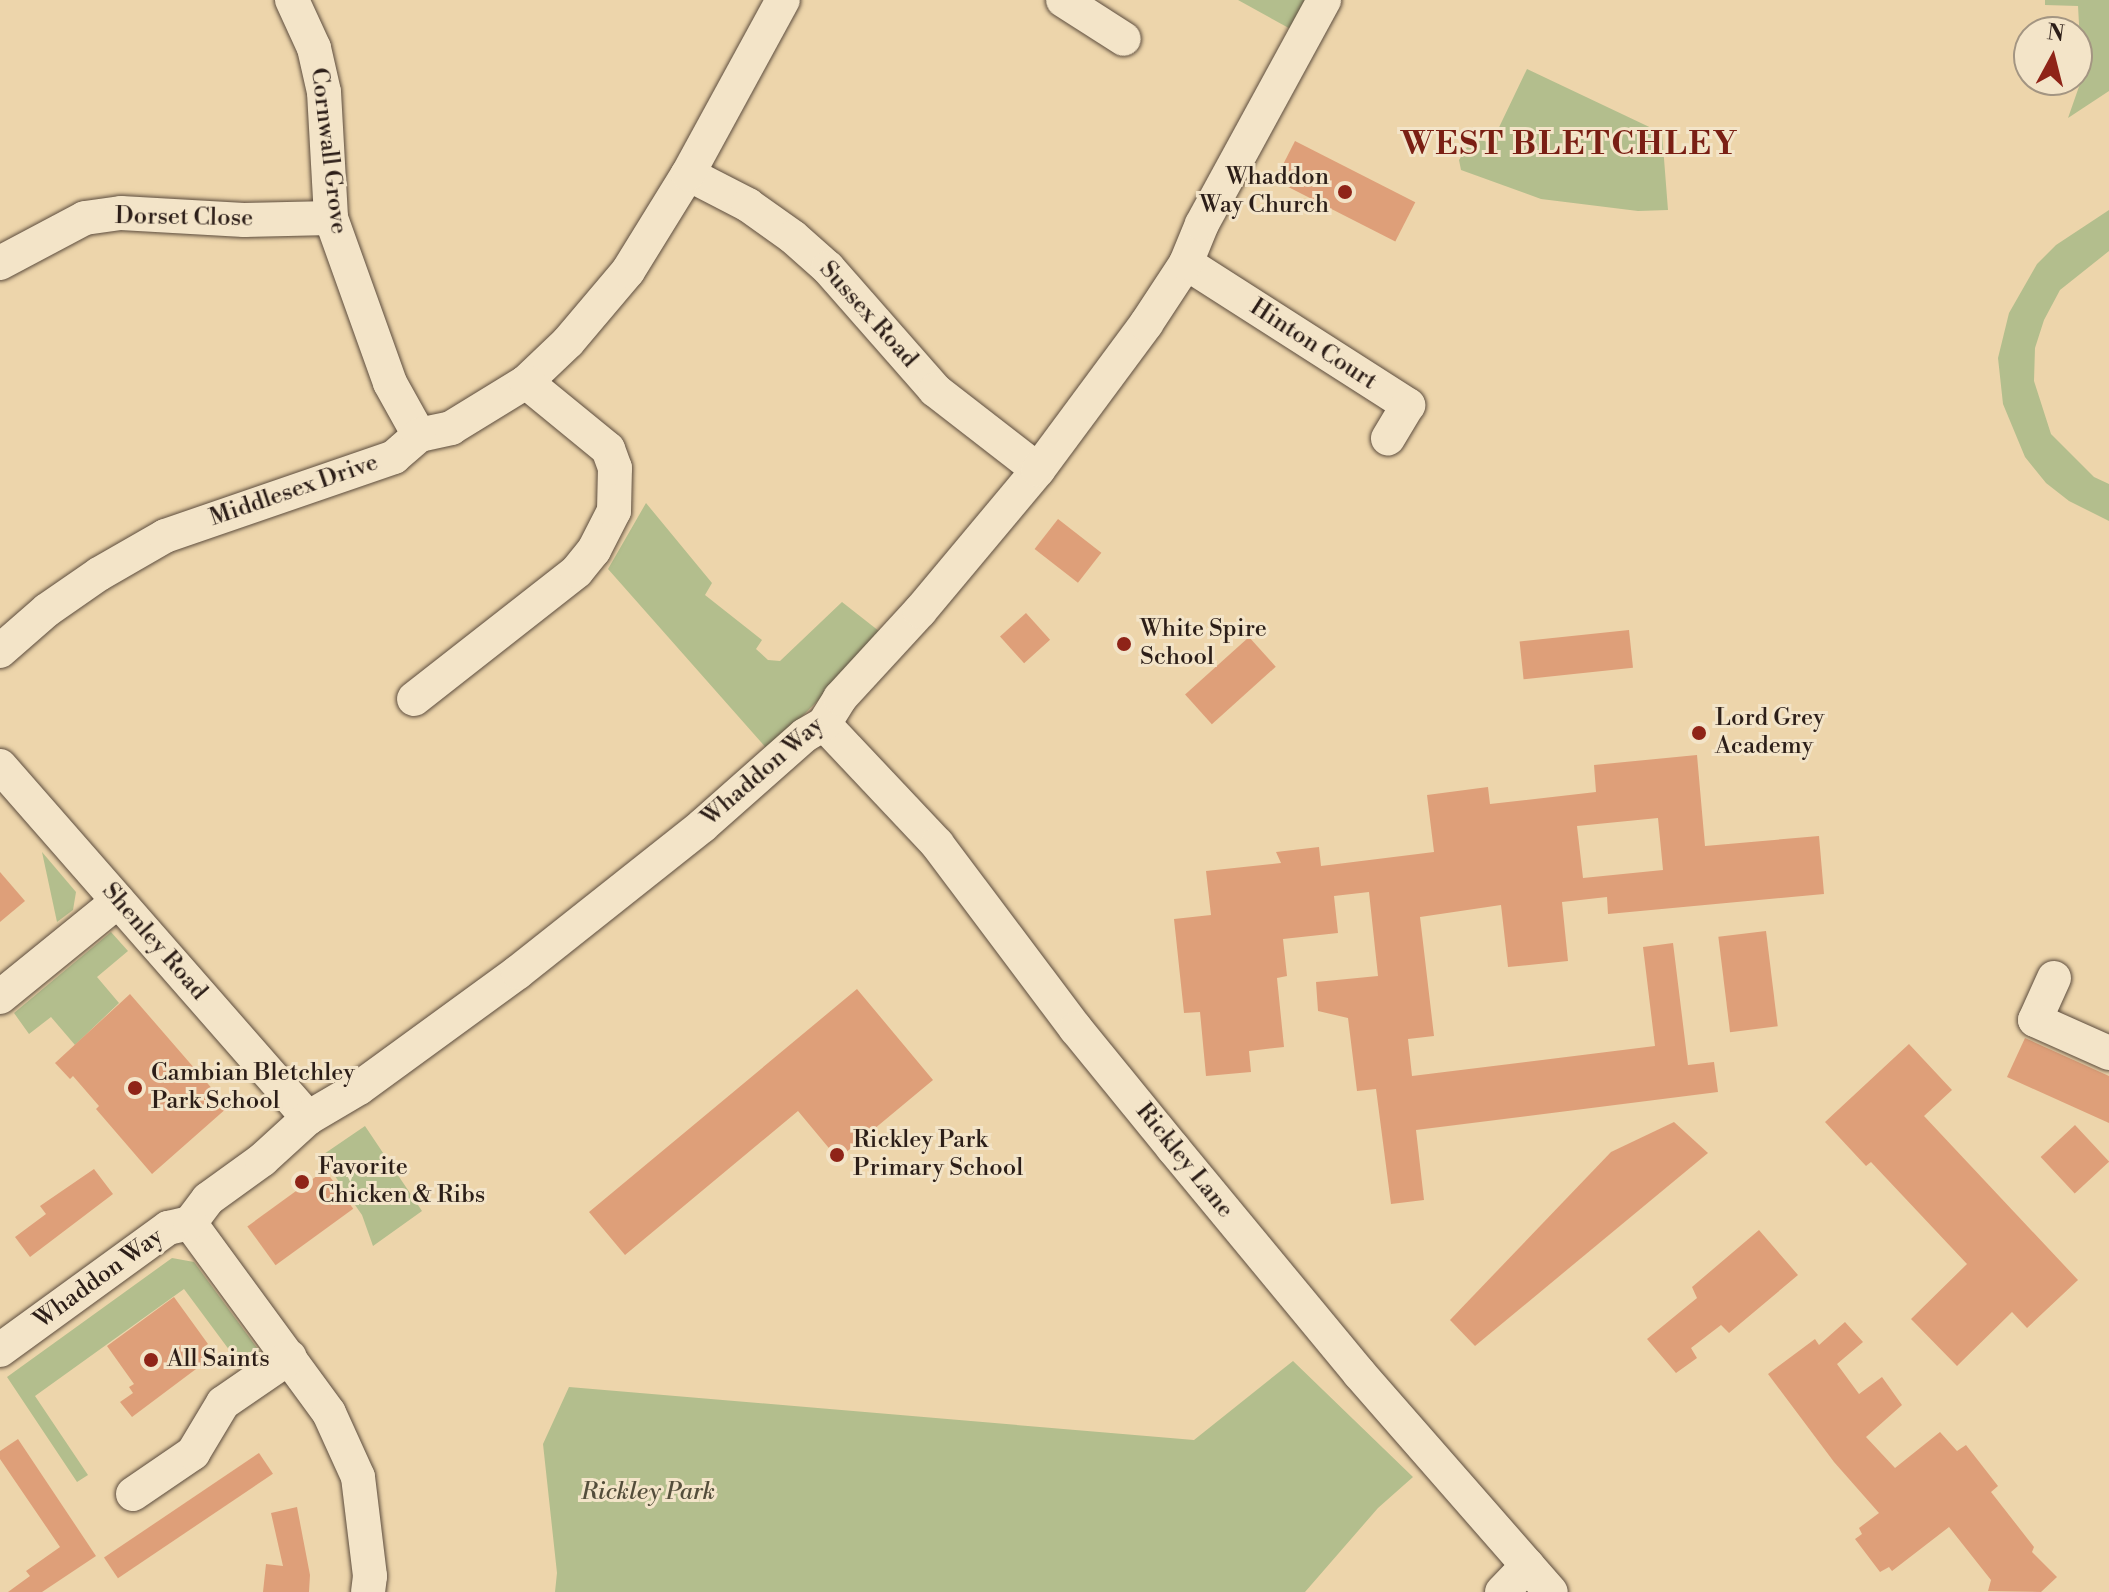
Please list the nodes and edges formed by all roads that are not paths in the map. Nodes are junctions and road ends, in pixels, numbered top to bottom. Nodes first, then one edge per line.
1 (292, 0) edge
2 (783, 0) edge
3 (1063, 0) edge
4 (1324, 0) edge
5 (1124, 39) dead end
6 (688, 174) junction
7 (331, 218) junction
8 (0, 263) edge
9 (1186, 263) junction
10 (526, 382) junction
11 (419, 435) junction
12 (1388, 438) dead end
13 (1038, 470) junction
14 (0, 651) edge
15 (436, 692) dead end
16 (824, 724) junction
17 (0, 766) edge
18 (118, 901) junction
19 (2054, 978) dead end
20 (0, 997) edge
21 (2109, 1053) edge
22 (308, 1118) junction
23 (190, 1223) junction
24 (0, 1350) edge
25 (290, 1357) junction
26 (133, 1494) dead end
27 (1528, 1565) junction
28 (368, 1592) edge
29 (1502, 1592) edge
30 (1551, 1592) edge

1 - 7 street, Cornwall Grove
2 - 6 street, Middlesex Drive
3 - 5 street
4 - 9 street, Whaddon Way
6 - 10 street, Middlesex Drive
6 - 13 street, Sussex Road
7 - 8 street, Dorset Close
7 - 11 street, Cornwall Grove
9 - 12 street, Hinton Court
9 - 13 street, Whaddon Way
10 - 11 street, Middlesex Drive
10 - 15 street
11 - 14 street, Middlesex Drive
13 - 16 street, Whaddon Way
16 - 22 street, Whaddon Way
16 - 27 street, Rickley Lane
17 - 18 street, Shenley Road
18 - 20 street
18 - 22 street, Shenley Road
19 - 21 street
22 - 23 street, Whaddon Way
23 - 24 street, Whaddon Way
23 - 25 street
25 - 26 street
25 - 28 street
27 - 29 street
27 - 30 street, Rickley Lane

